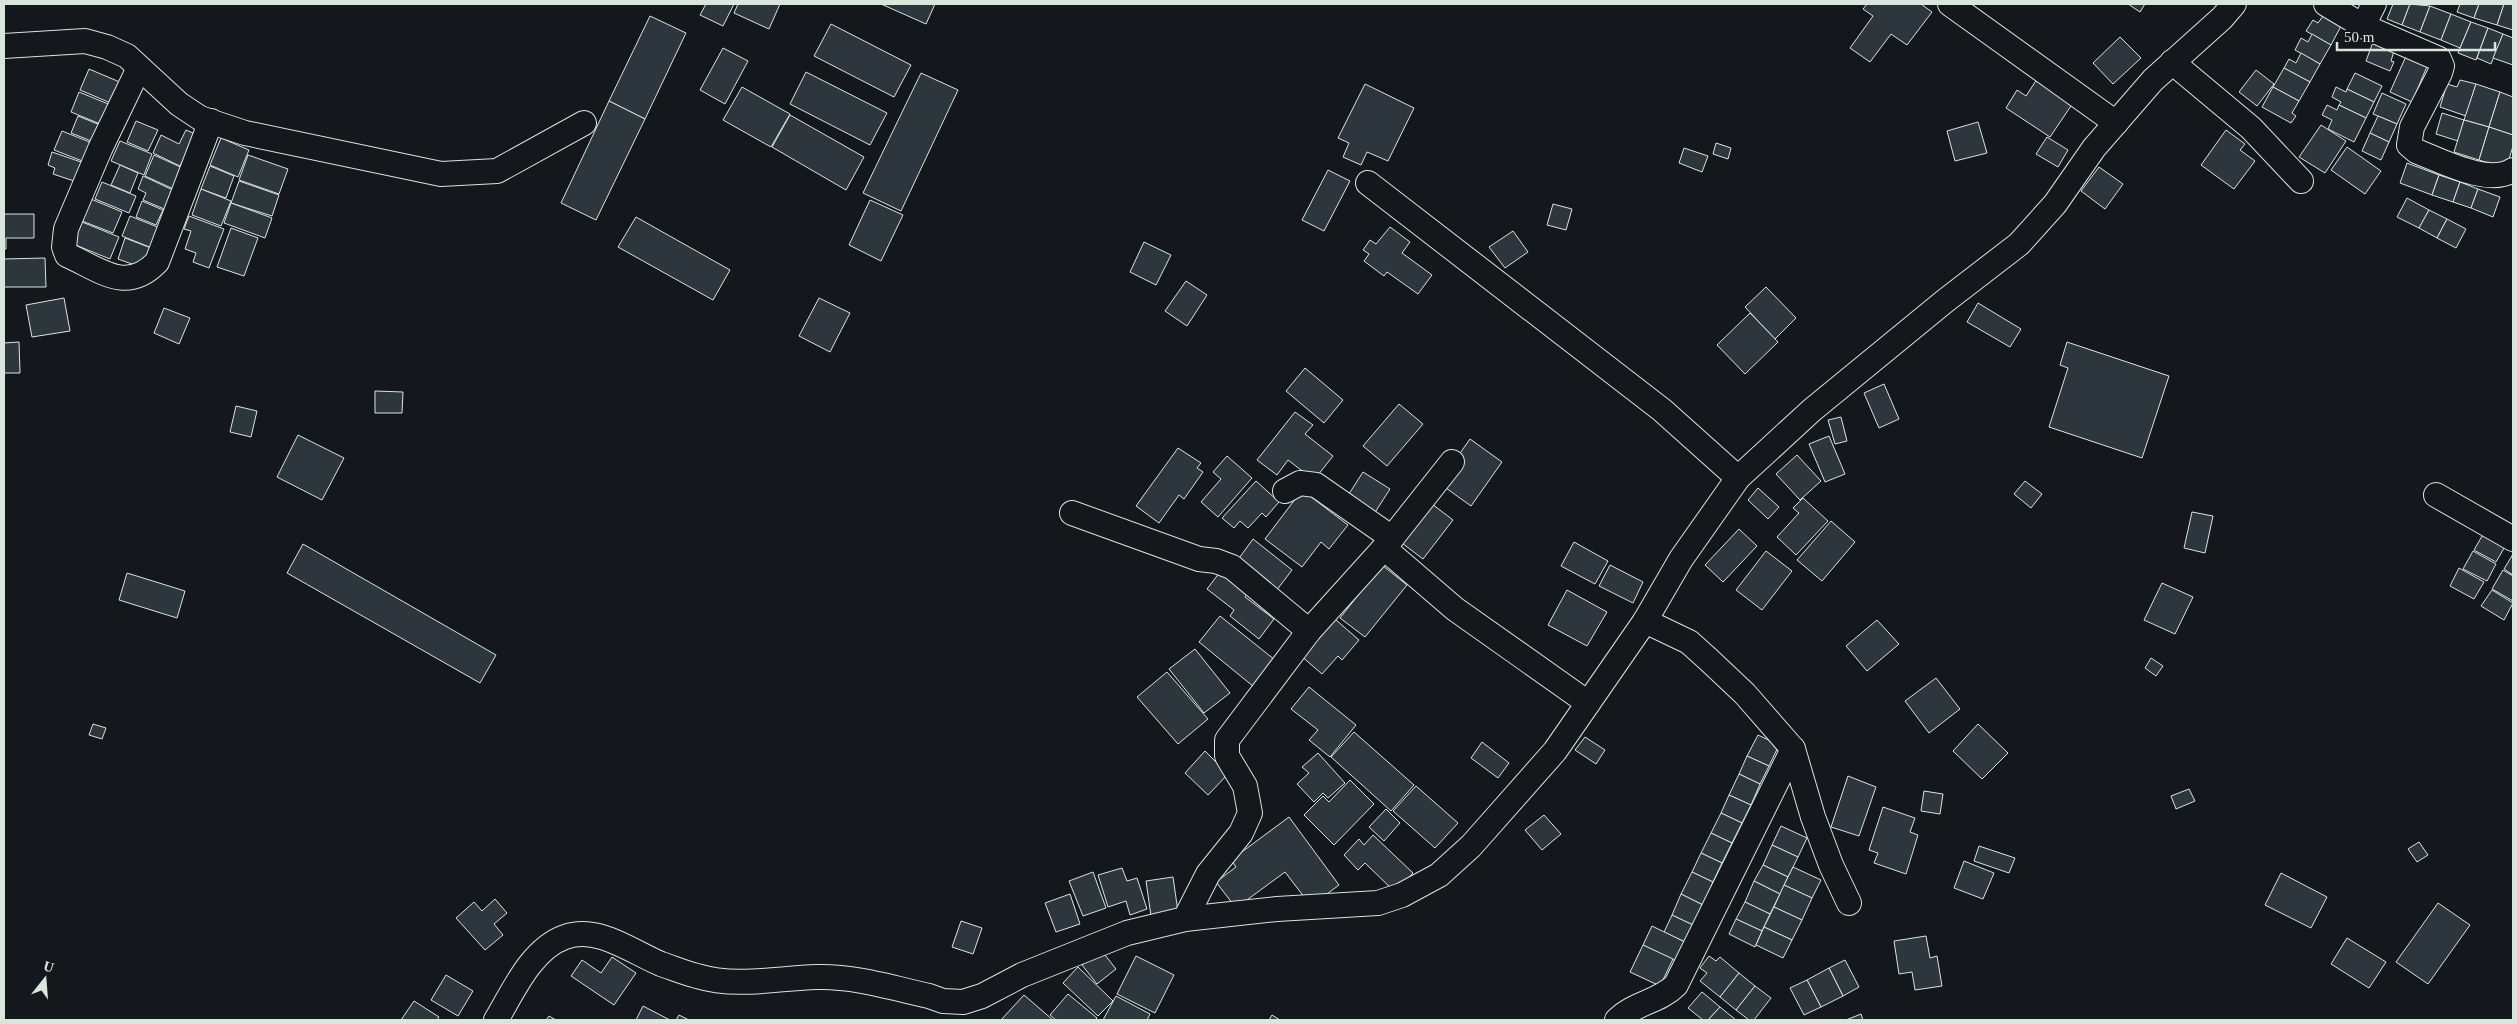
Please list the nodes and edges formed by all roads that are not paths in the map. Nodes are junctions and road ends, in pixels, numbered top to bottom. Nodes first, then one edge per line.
1 (1950, 4) edge
2 (2234, 4) edge
3 (2326, 4) edge
4 (2374, 4) edge
5 (2363, 26) junction
6 (4, 46) edge
7 (2172, 62) junction
8 (139, 68) junction
9 (211, 121) junction
10 (2116, 123) junction
11 (584, 124) dead end
12 (2513, 170) edge
13 (2301, 182) dead end
14 (1368, 183) dead end
15 (1452, 462) dead end
16 (1738, 478) junction
17 (1285, 491) dead end
18 (2436, 495) dead end
19 (1072, 513) dead end
20 (2513, 539) edge
21 (1388, 543) junction
22 (1645, 621) junction
23 (1309, 632) junction
24 (1588, 703) junction
25 (1793, 749) junction
26 (1849, 904) dead end
27 (1185, 919) junction
28 (943, 1001) junction
29 (496, 1020) edge
30 (963, 1020) edge
31 (1618, 1020) edge

1 - 10 street
2 - 7 street
3 - 5 street
4 - 5 street
5 - 12 street
6 - 8 street
7 - 10 street
7 - 13 street
8 - 9 street
8 - 9 street
9 - 11 street
10 - 16 street
14 - 16 street
15 - 21 street
16 - 22 street
17 - 21 street
18 - 20 street
19 - 23 street
21 - 23 street
21 - 24 street
22 - 24 street
22 - 25 street
23 - 27 street
24 - 27 street
25 - 26 street
25 - 31 street
27 - 28 street
28 - 29 street
28 - 30 street

